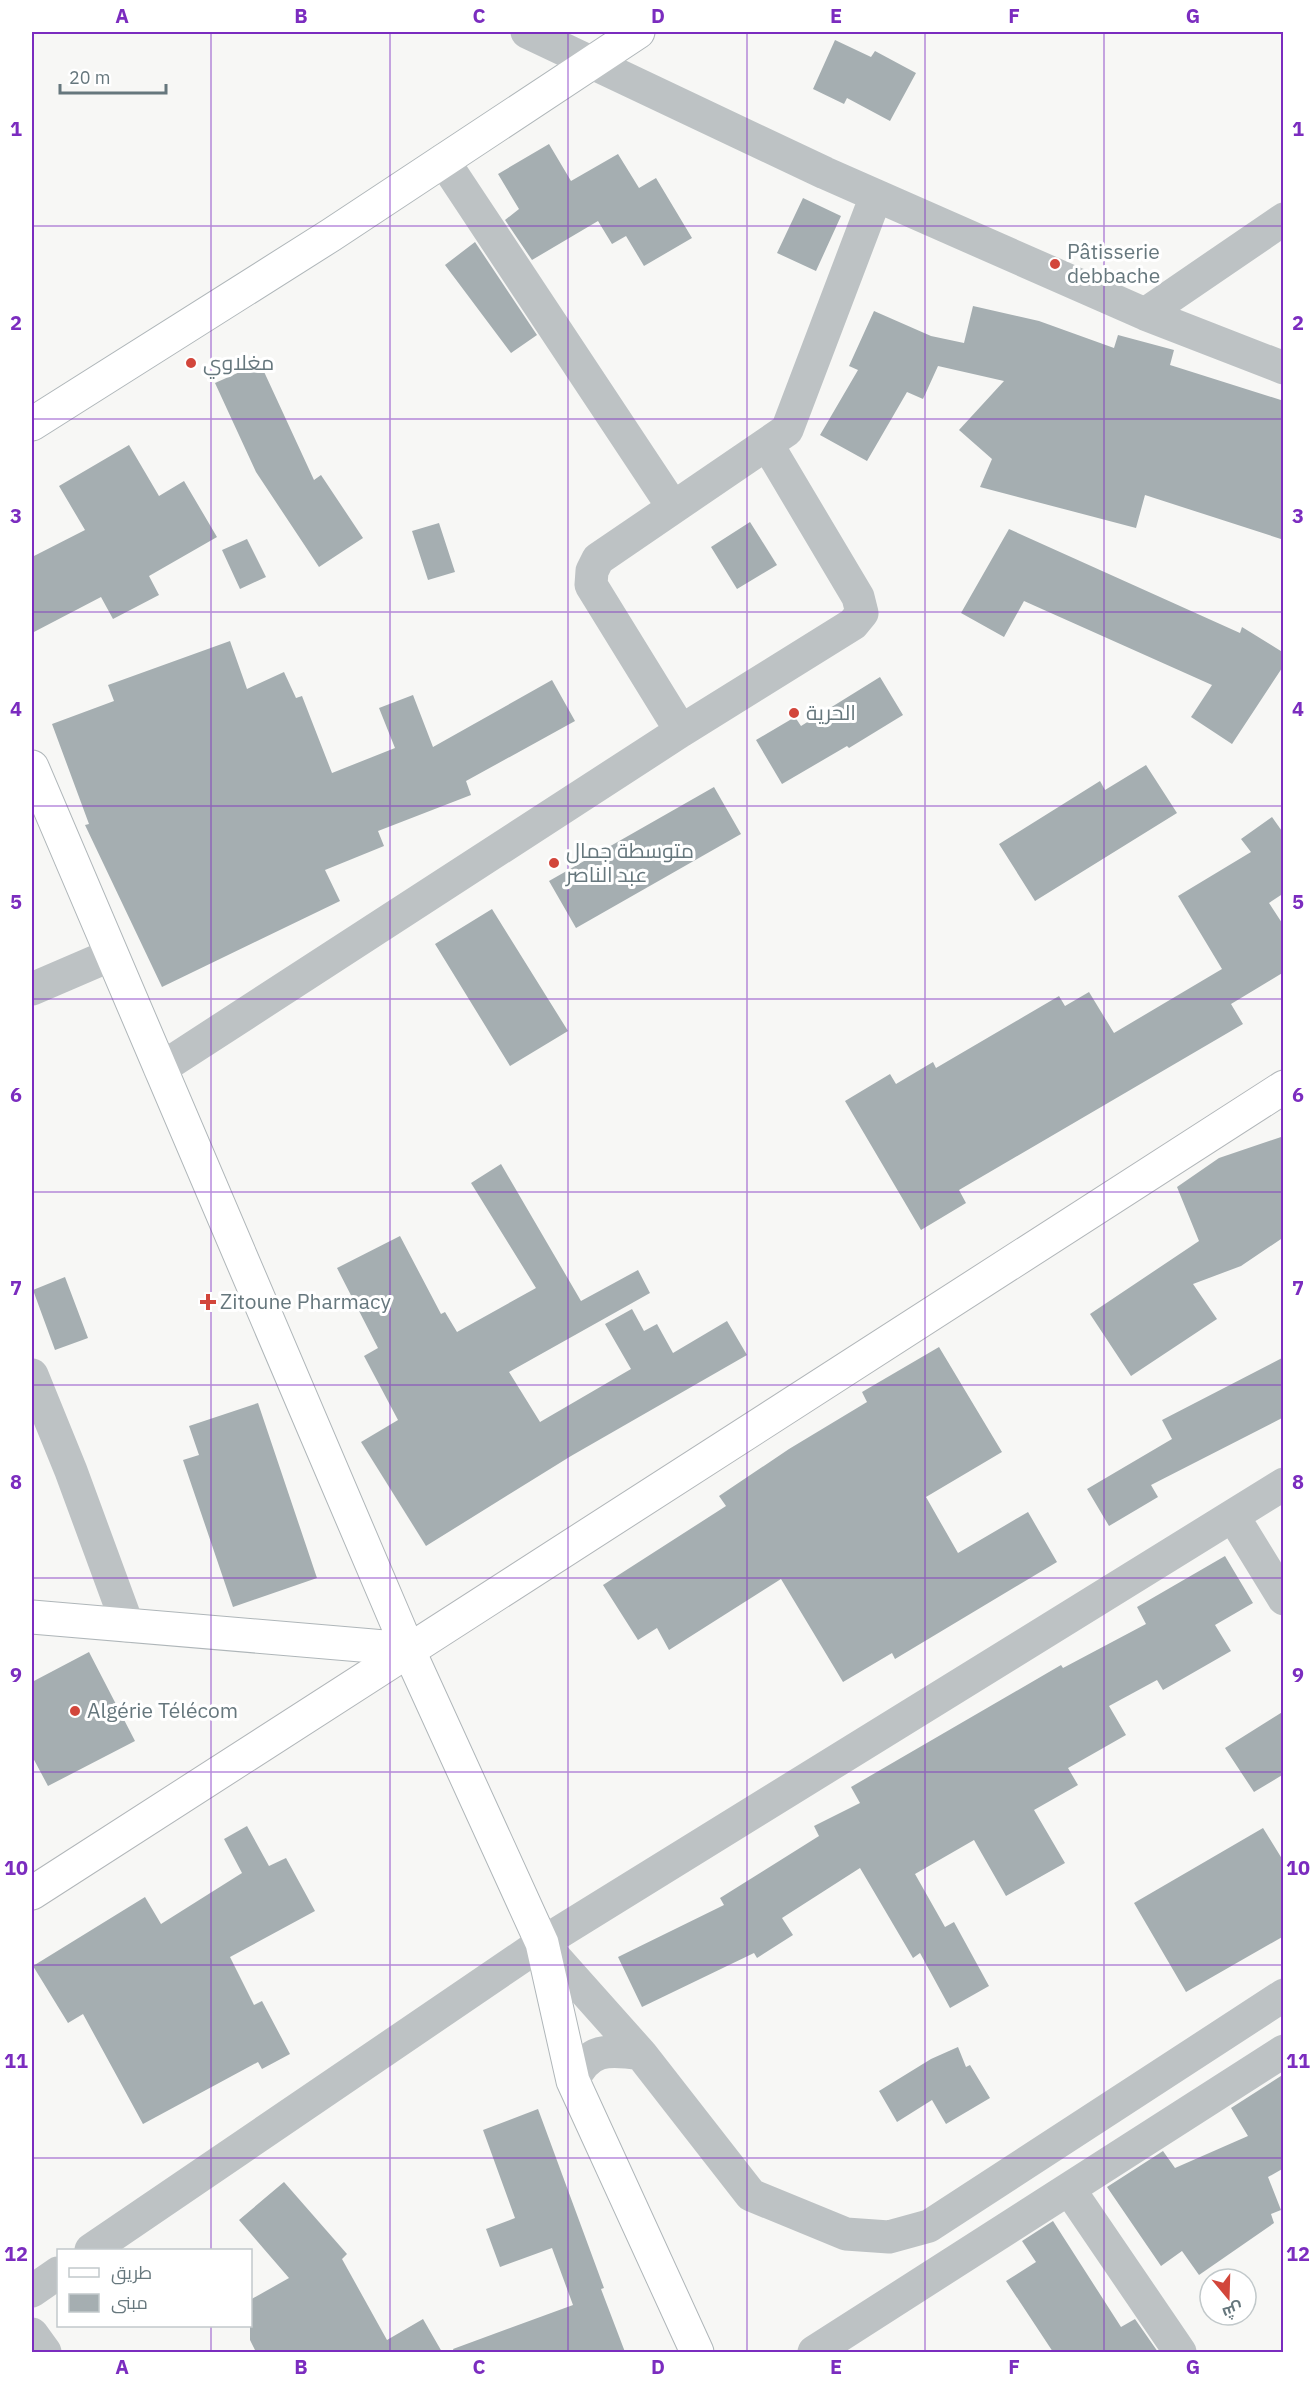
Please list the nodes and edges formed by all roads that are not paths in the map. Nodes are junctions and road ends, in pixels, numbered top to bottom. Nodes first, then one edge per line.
1 (527, 32) edge
2 (638, 32) edge
3 (593, 62) junction
4 (443, 160) junction
5 (876, 196) junction
6 (1284, 219) edge
7 (1145, 314) junction
8 (1284, 368) edge
9 (32, 424) edge
10 (767, 444) junction
11 (673, 507) junction
12 (681, 730) junction
13 (32, 767) edge
14 (111, 955) junction
15 (32, 989) edge
16 (160, 1069) junction
17 (1284, 1087) edge
18 (32, 1375) edge
19 (1284, 1484) edge
20 (1233, 1516) junction
21 (1284, 1599) edge
22 (32, 1617) edge
23 (128, 1626) junction
24 (408, 1649) junction
25 (32, 1893) edge
26 (542, 1943) junction
27 (1284, 1995) edge
28 (1284, 2051) edge
29 (641, 2054) junction
30 (573, 2081) junction
31 (1069, 2189) junction
32 (92, 2249) edge
33 (57, 2274) edge
34 (32, 2291) edge
35 (32, 2334) edge
36 (45, 2352) edge
37 (697, 2352) edge
38 (814, 2352) edge
39 (1180, 2352) edge

1 - 3 street
2 - 3 street
3 - 4 street
3 - 5 street
4 - 9 street
4 - 11 street
5 - 7 street
5 - 10 street
6 - 7 street
7 - 8 street
10 - 11 street
10 - 12 street
11 - 12 street
12 - 16 street
13 - 14 street
14 - 15 street
14 - 16 street
16 - 24 street
17 - 24 street
18 - 23 street
19 - 20 street
20 - 21 street
20 - 26 street
22 - 23 street
23 - 24 street
24 - 25 street
24 - 26 street
26 - 29 street
26 - 30 street
26 - 32 street
27 - 29 street
28 - 31 street
29 - 30 street
30 - 37 street
31 - 38 street
31 - 39 street
33 - 34 street
35 - 36 street

